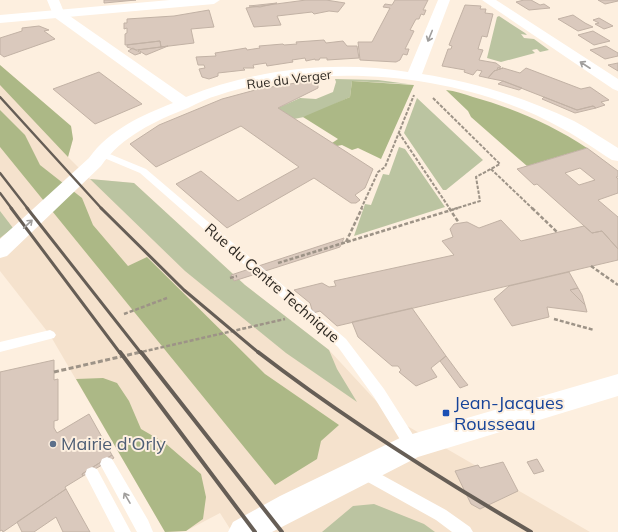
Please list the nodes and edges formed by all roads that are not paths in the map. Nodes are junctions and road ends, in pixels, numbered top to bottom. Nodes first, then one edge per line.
1 (53, 0) edge
2 (214, 0) edge
3 (444, 0) edge
4 (488, 0) edge
5 (59, 14) junction
6 (0, 19) edge
7 (414, 76) junction
8 (618, 86) edge
9 (182, 102) junction
10 (100, 153) junction
11 (618, 156) edge
12 (0, 251) edge
13 (50, 335) dead end
14 (0, 347) edge
15 (618, 385) edge
16 (412, 446) junction
17 (107, 464) dead end
18 (362, 471) junction
19 (92, 474) dead end
20 (123, 532) edge
21 (145, 532) edge
22 (243, 532) edge
23 (465, 532) edge

1 - 5 street
2 - 5 street
3 -> 7 street
8 -> 4 street
5 - 6 street
5 - 9 street
7 - 9 street, Rue du Verger
7 - 11 street, Rue du Verger
9 - 10 street, Rue du Verger
12 -> 10 street, Rue du Verger
10 - 16 lane, Rue du Centre Technique
13 - 14 lane
15 - 16 street
16 - 18 street
21 -> 17 lane
18 - 22 street
18 - 23 lane
19 - 20 lane

